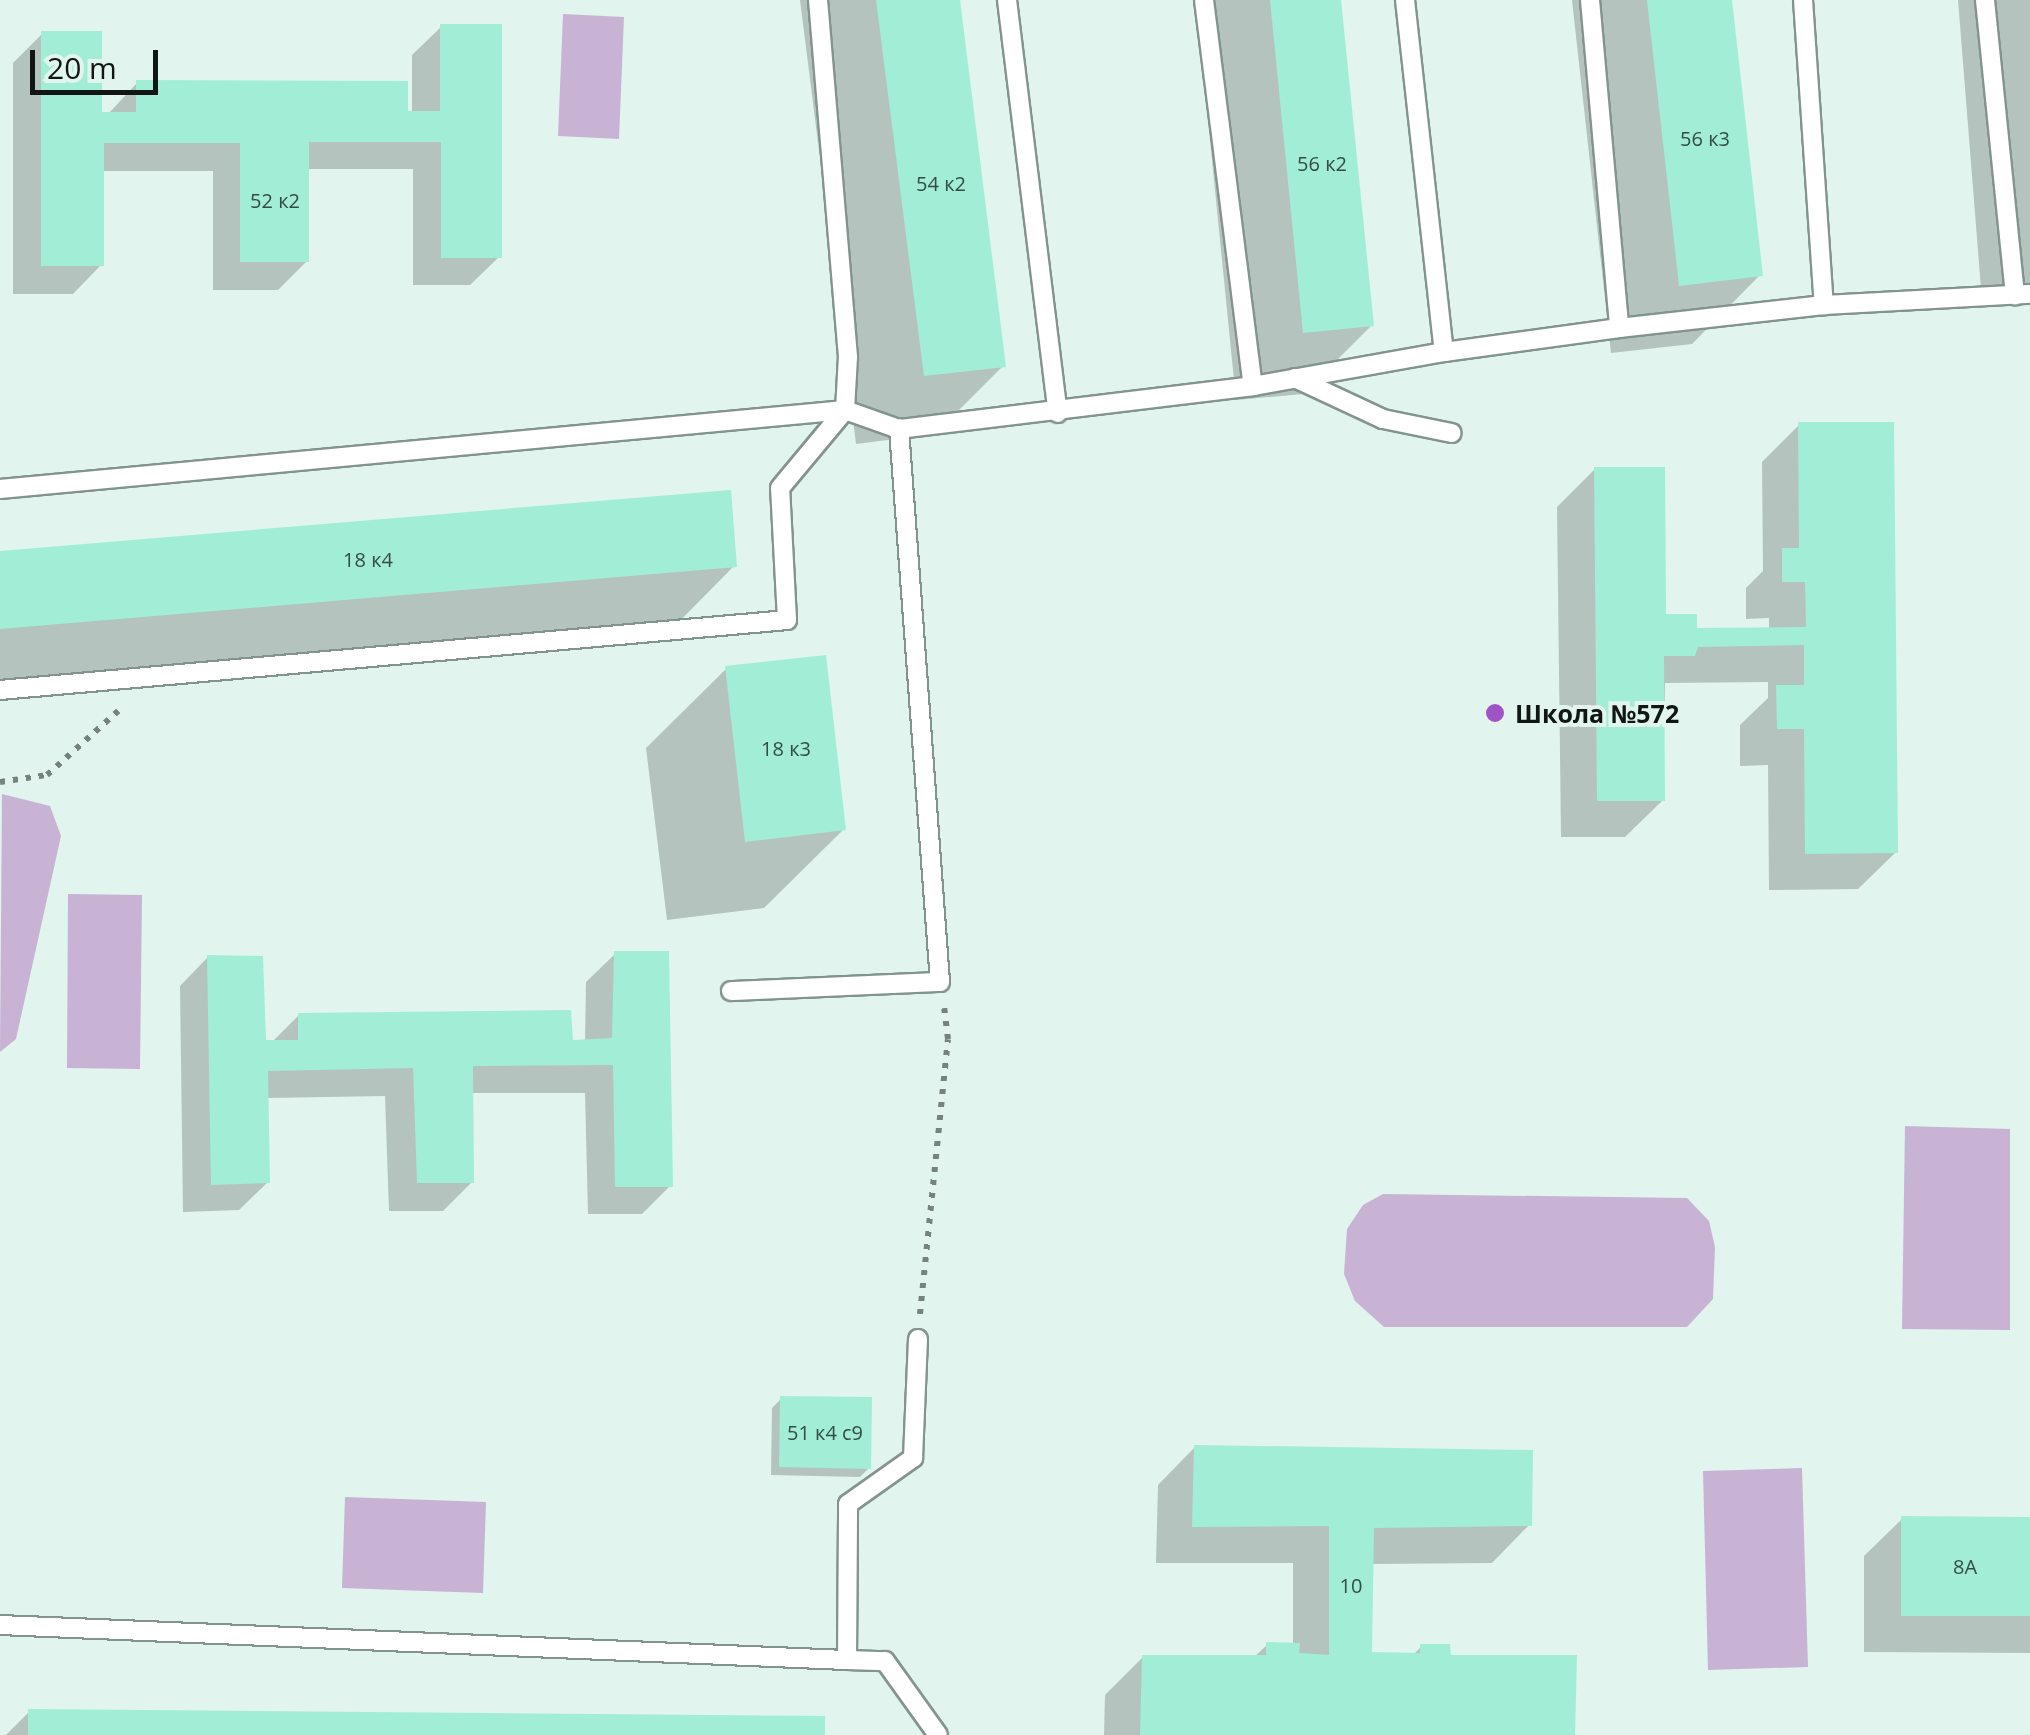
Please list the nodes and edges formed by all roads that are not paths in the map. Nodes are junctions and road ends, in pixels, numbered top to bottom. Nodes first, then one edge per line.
1 (818, 0) edge
2 (1007, 0) edge
3 (1204, 0) edge
4 (1405, 0) edge
5 (1590, 0) edge
6 (1803, 0) edge
7 (1985, 0) edge
8 (2022, 295) edge
9 (1824, 305) junction
10 (1620, 328) junction
11 (1444, 352) junction
12 (1294, 378) junction
13 (1253, 386) junction
14 (845, 410) junction
15 (1058, 412) junction
16 (899, 429) junction
17 (1452, 433) dead end
18 (0, 489) edge
19 (0, 690) edge
20 (731, 991) dead end
21 (918, 1340) road end
22 (0, 1625) edge
23 (847, 1660) junction
24 (938, 1735) edge

1 - 14 lane
2 - 15 lane
3 - 13 lane
4 - 11 lane
5 - 10 lane
6 - 9 lane
7 - 8 lane
8 - 9 lane
9 - 10 lane
10 - 11 lane
11 - 12 lane
12 - 13 lane
12 - 17 lane
13 - 15 lane
14 - 16 lane
14 - 18 lane
14 - 19 lane
15 - 16 lane
16 - 20 lane
21 - 23 lane
22 - 23 lane
23 - 24 lane

